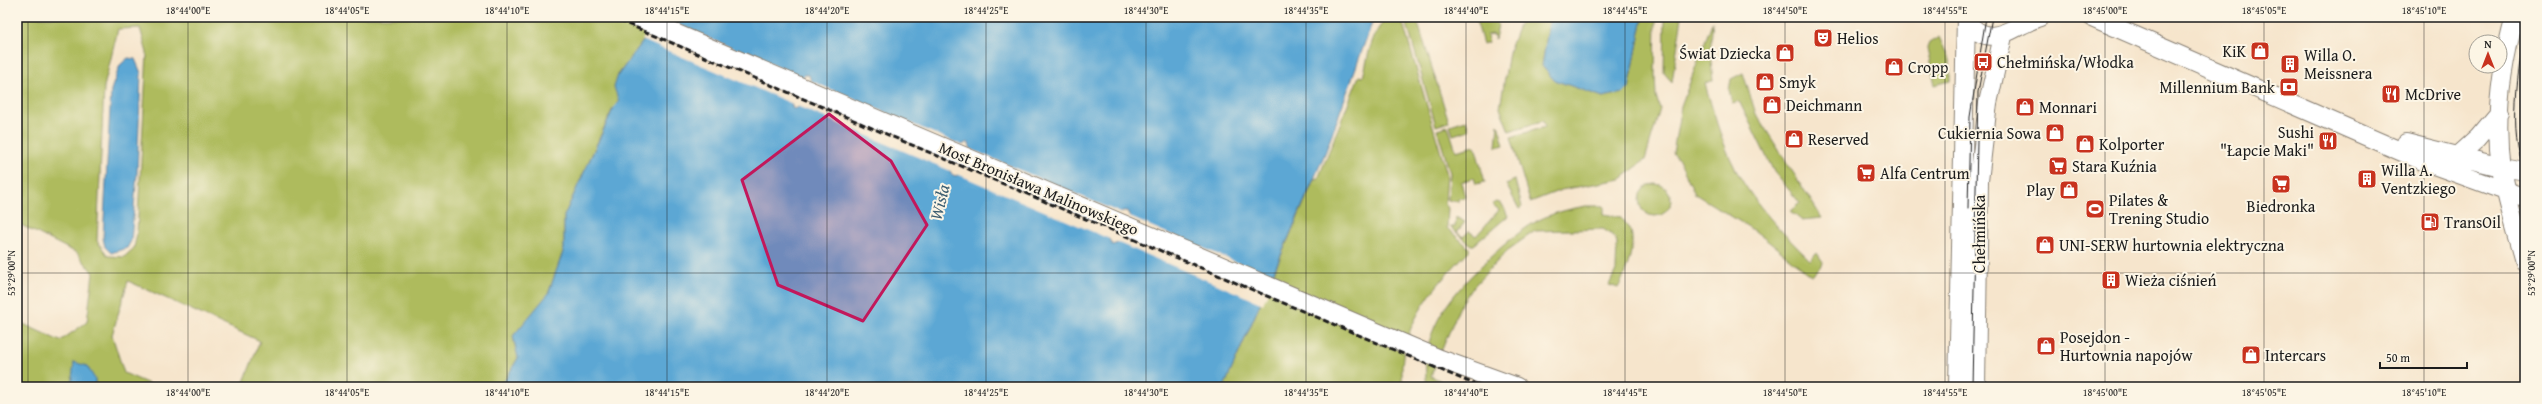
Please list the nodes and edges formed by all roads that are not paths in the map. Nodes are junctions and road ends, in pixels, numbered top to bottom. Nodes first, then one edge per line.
1 (637, 17) edge
2 (2040, 17) edge
3 (2077, 17) edge
4 (2092, 17) edge
5 (2515, 17) edge
6 (1966, 19) edge
7 (2111, 27) junction
8 (2003, 36) junction
9 (2500, 112) junction
10 (2329, 119) junction
11 (2458, 156) junction
12 (2501, 167) junction
13 (2525, 171) edge
14 (2506, 191) junction
15 (2525, 198) edge
16 (2525, 262) edge
17 (1959, 363) junction
18 (1517, 387) edge
19 (1943, 387) edge
20 (1958, 387) edge
21 (1976, 387) edge

1 - 18 main road, Most Bronisława Malinowskiego
2 - 8 main road
3 - 7 main road
4 - 7 main road
5 - 9 main road
6 - 8 main road
6 - 17 main road, Chełmińska
7 - 10 main road
8 - 21 main road, Chełmińska
9 - 11 main road
9 - 12 main road
10 - 11 main road
10 - 14 main road
11 - 12 main road
12 - 13 main road
12 - 14 main road
14 - 15 main road
14 - 16 main road
17 - 19 main road, Chełmińska
17 - 20 main road, Chełmińska

